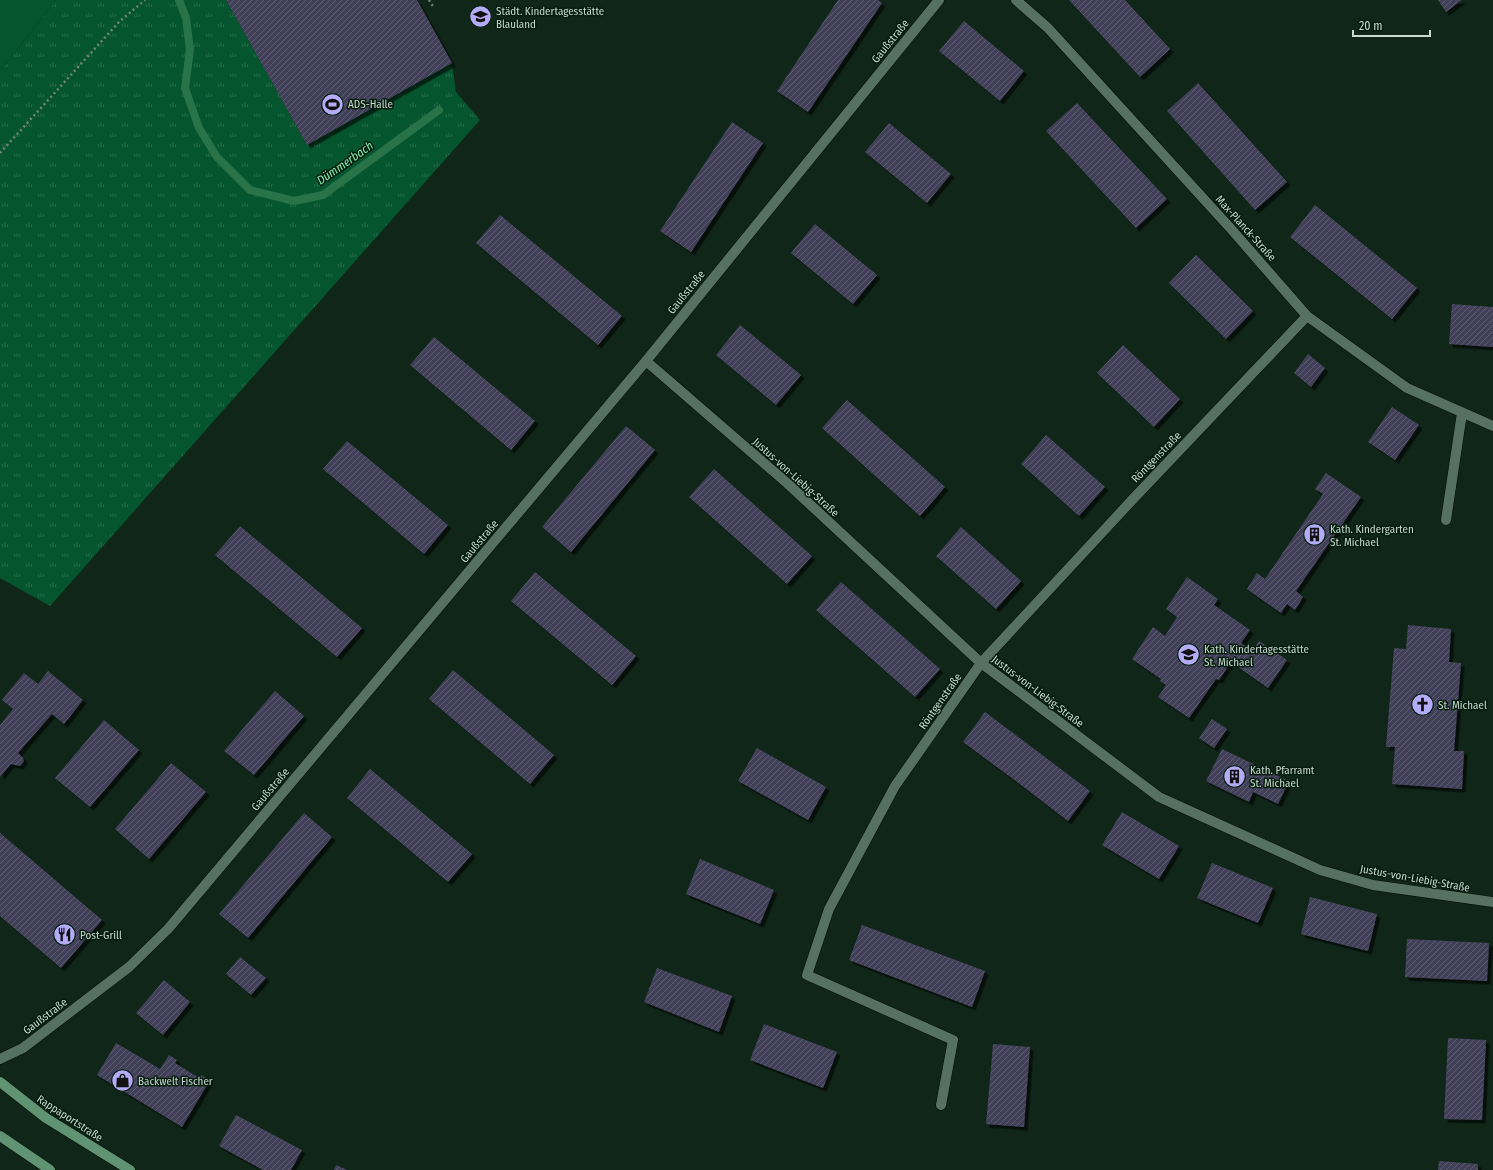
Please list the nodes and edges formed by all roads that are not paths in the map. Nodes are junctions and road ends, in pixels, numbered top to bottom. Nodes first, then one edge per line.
1 (939, 0) edge
2 (1016, 0) edge
3 (1307, 316) junction
4 (646, 361) junction
5 (1462, 413) junction
6 (1493, 426) edge
7 (1446, 520) dead end
8 (982, 663) junction
9 (1493, 902) edge
10 (0, 1059) edge
11 (0, 1082) edge
12 (941, 1106) dead end
13 (0, 1136) edge
14 (50, 1170) edge
15 (130, 1170) edge

1 - 4 street, Gaußstraße
2 - 3 street, Max-Planck-Straße
3 - 5 street, Max-Planck-Straße
3 - 8 street, Röntgenstraße
4 - 8 street, Justus-von-Liebig-Straße
4 - 10 street, Gaußstraße
5 - 6 street, Max-Planck-Straße
5 - 7 street
8 - 9 street, Justus-von-Liebig-Straße
8 - 12 street, Röntgenstraße
11 - 15 main road, Rappaportstraße
13 - 14 main road

